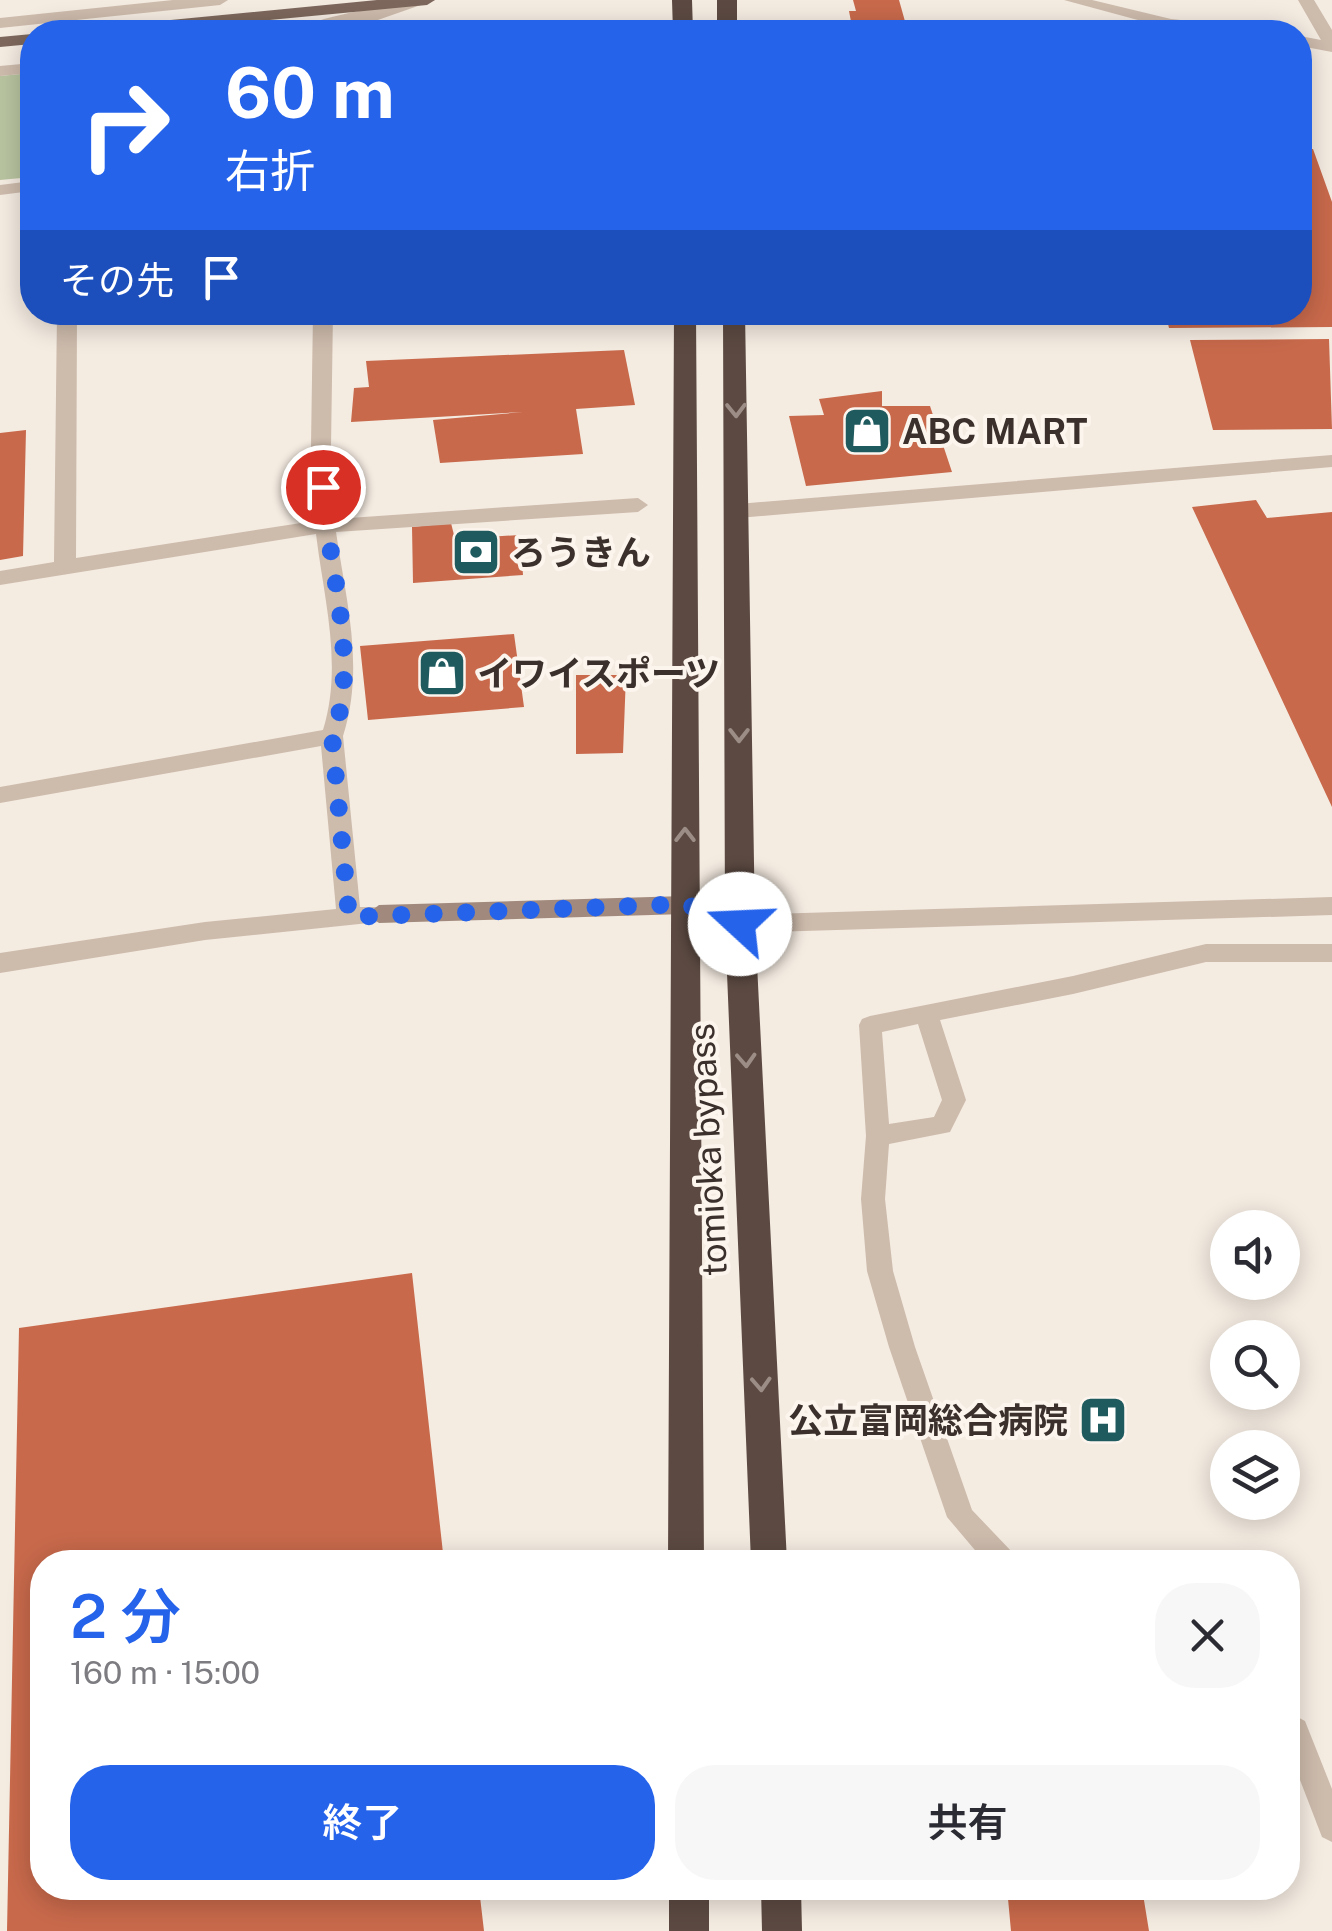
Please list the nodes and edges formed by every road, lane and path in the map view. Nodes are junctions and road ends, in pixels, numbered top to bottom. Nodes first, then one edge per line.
1 (8, 0) edge
2 (220, 0) edge
3 (427, 0) edge
4 (1072, 0) edge
5 (1306, 0) edge
6 (336, 4) edge
7 (144, 5) edge
8 (26, 20) edge
9 (200, 20) edge
10 (345, 20) edge
11 (1154, 20) edge
12 (2, 23) edge
13 (1332, 45) edge
14 (67, 325) edge
15 (323, 325) edge
16 (685, 325) edge
17 (734, 325) edge
18 (1332, 461) edge
19 (638, 504) dead end
20 (738, 511) junction
21 (325, 526) junction
22 (65, 568) junction
23 (0, 578) edge
24 (332, 736) junction
25 (0, 795) edge
26 (685, 904) junction
27 (1332, 906) edge
28 (379, 914) joint
29 (349, 917) junction
30 (740, 924) junction
31 (1332, 954) edge
32 (0, 963) edge
33 (927, 1015) junction
34 (878, 1136) junction
35 (686, 1550) edge
36 (769, 1550) edge
37 (992, 1550) edge
38 (1300, 1745) edge
39 (1332, 1827) edge
40 (689, 1900) edge
41 (781, 1900) edge
42 (689, 1931) edge
43 (782, 1931) edge

1 - 12 street
2 - 7 street
3 - 6 main road
3 - 10 street
4 - 11 street
5 - 13 street
6 - 9 main road
7 - 8 street
14 - 22 street
15 - 21 street
26 -> 16 highway, tomioka bypass
17 -> 20 highway, tomioka bypass
18 - 20 street
19 - 21 street
20 -> 30 highway, tomioka bypass
21 - 22 street
21 - 24 street
22 - 23 street
24 - 25 street
24 - 29 street
26 - 28 street
26 - 30 street
26 - 35 highway, tomioka bypass
27 - 30 street
28 - 29 street
29 - 32 street
30 -> 36 highway, tomioka bypass
31 - 33 lane
33 - 34 lane
33 - 34 lane
34 - 37 lane
38 - 39 lane
40 - 42 highway
41 - 43 highway

